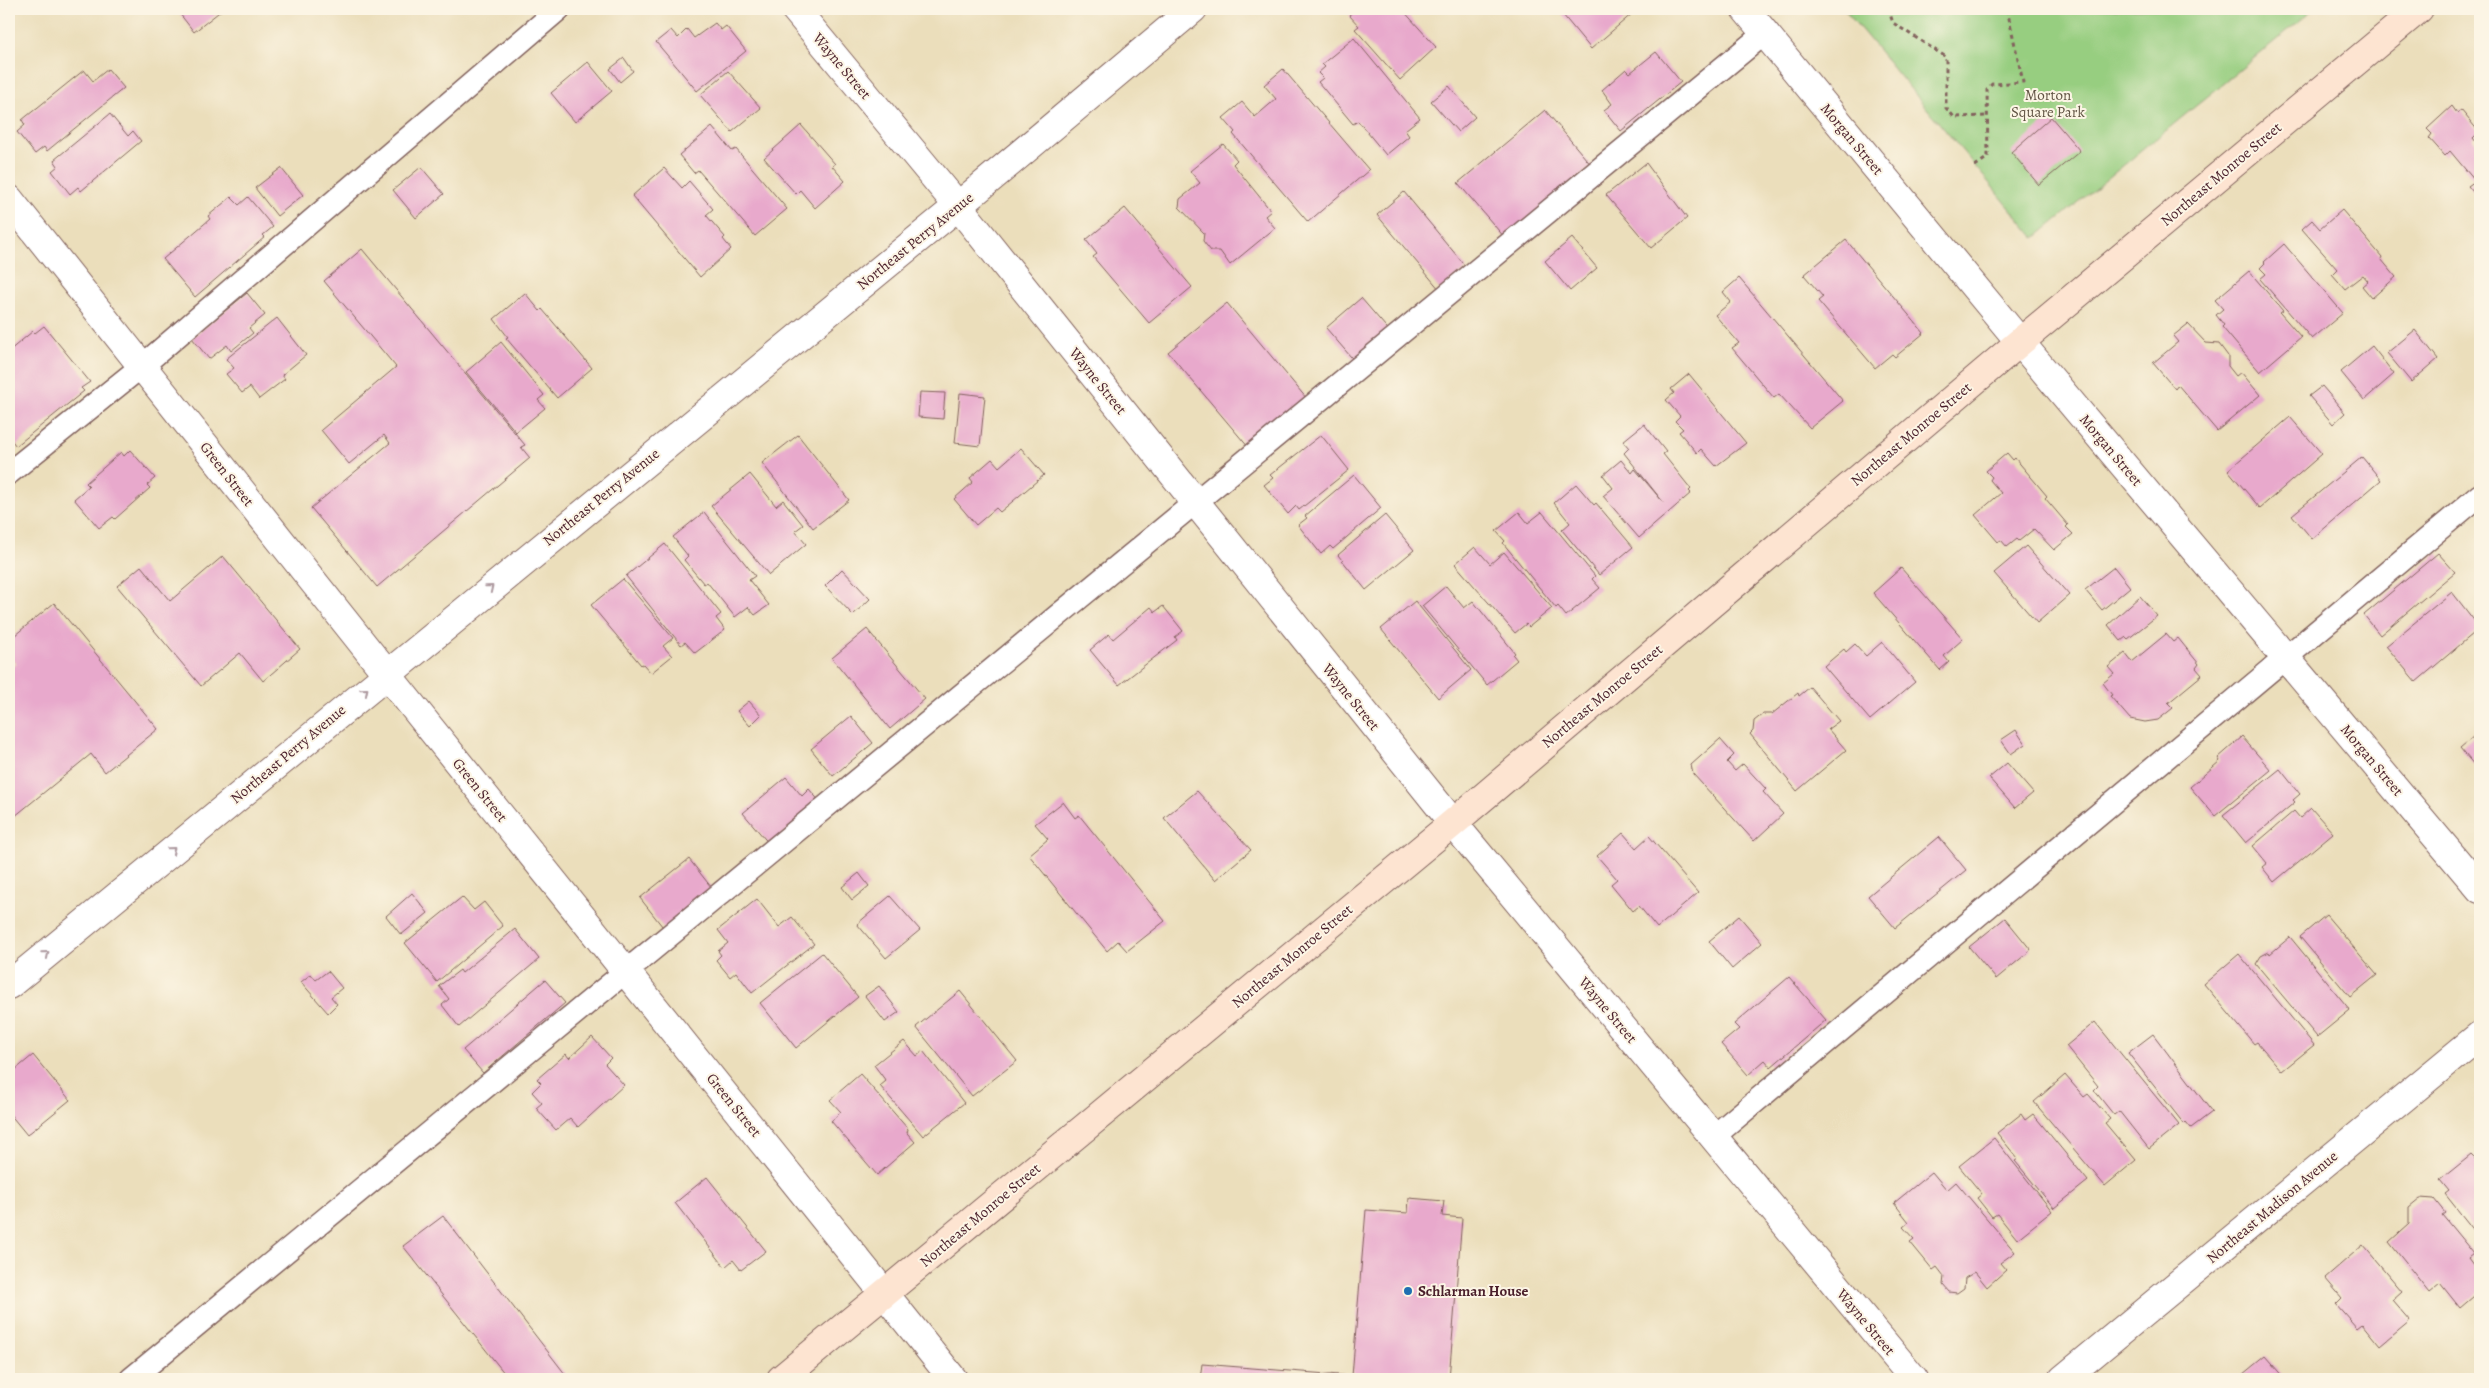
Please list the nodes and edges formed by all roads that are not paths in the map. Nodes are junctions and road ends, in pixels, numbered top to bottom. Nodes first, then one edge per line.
1 (559, 9) edge
2 (795, 9) edge
3 (1193, 9) edge
4 (1745, 9) edge
5 (2419, 9) edge
6 (1765, 33) junction
7 (9, 199) edge
8 (958, 206) junction
9 (2020, 342) junction
10 (142, 366) junction
11 (9, 474) edge
12 (2480, 495) edge
13 (1195, 502) junction
14 (2285, 657) junction
15 (386, 674) junction
16 (1452, 823) junction
17 (2480, 889) edge
18 (626, 971) junction
19 (9, 985) edge
20 (2480, 1035) edge
21 (1713, 1137) junction
22 (885, 1293) junction
23 (131, 1379) edge
24 (781, 1379) edge
25 (954, 1379) edge
26 (1914, 1379) edge
27 (2063, 1379) edge

1 - 10 lane
2 - 8 street, Wayne Street
3 - 8 street, Northeast Perry Avenue
4 - 6 street, Morgan Street
5 - 9 street, Northeast Monroe Street
6 - 9 street, Morgan Street
6 - 13 lane
7 - 10 street, Green Street
8 - 13 street, Wayne Street
15 -> 8 street, Northeast Perry Avenue
9 - 14 street, Morgan Street
9 - 16 street, Northeast Monroe Street
10 - 11 lane
10 - 15 street, Green Street
12 - 14 lane
13 - 16 street, Wayne Street
13 - 18 lane
14 - 17 street, Morgan Street
14 - 21 lane
15 - 18 street, Green Street
19 -> 15 street, Northeast Perry Avenue
16 - 21 street, Wayne Street
16 - 22 street, Northeast Monroe Street
18 - 22 street, Green Street
18 - 23 lane
20 - 27 street, Northeast Madison Avenue
21 - 26 street, Wayne Street
22 - 24 street, Northeast Monroe Street
22 - 25 street, Green Street

